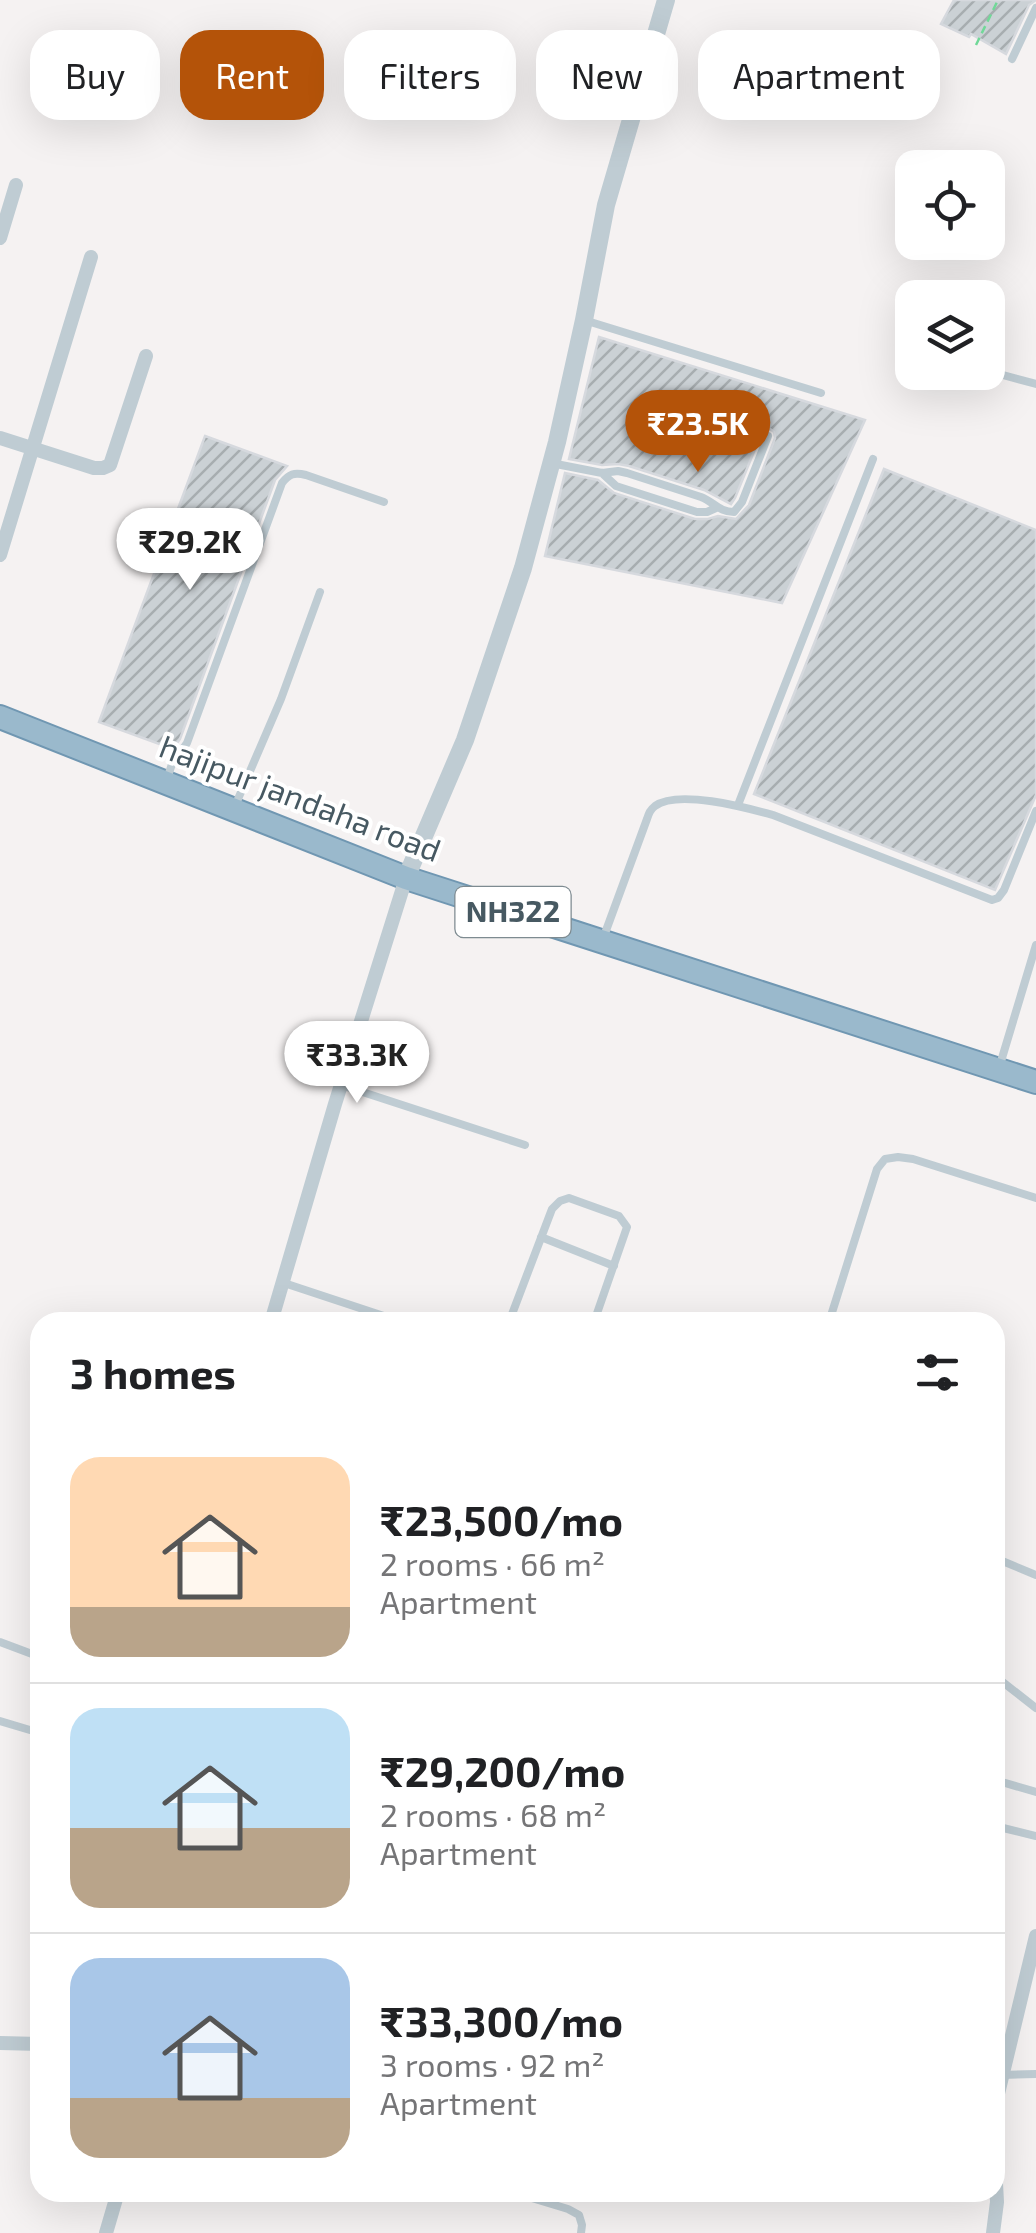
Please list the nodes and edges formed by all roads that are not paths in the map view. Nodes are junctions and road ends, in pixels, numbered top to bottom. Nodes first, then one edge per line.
1 (666, 0) edge
2 (1036, 8) edge
3 (1012, 59) dead end
4 (16, 185) dead end
5 (0, 238) edge
6 (92, 257) dead end
7 (584, 320) junction
8 (146, 356) dead end
9 (1005, 376) edge
10 (1036, 384) edge
11 (821, 394) dead end
12 (768, 436) dead end
13 (0, 438) edge
14 (34, 448) junction
15 (873, 459) dead end
16 (551, 463) junction
17 (602, 474) junction
18 (384, 502) dead end
19 (716, 508) junction
20 (0, 555) edge
21 (320, 592) dead end
22 (0, 717) edge
23 (165, 783) junction
24 (738, 805) junction
25 (234, 810) junction
26 (1036, 811) edge
27 (406, 878) junction
28 (602, 941) junction
29 (1036, 946) edge
30 (999, 1068) junction
31 (1036, 1082) edge
32 (341, 1085) junction
33 (525, 1146) dead end
34 (1036, 1198) edge
35 (542, 1236) junction
36 (614, 1266) junction
37 (284, 1283) junction
38 (274, 1312) edge
39 (372, 1312) edge
40 (513, 1312) edge
41 (598, 1312) edge
42 (832, 1312) edge
43 (1005, 1562) edge
44 (1036, 1574) edge
45 (0, 1642) edge
46 (30, 1652) edge
47 (1005, 1684) edge
48 (1036, 1708) edge
49 (0, 1721) edge
50 (30, 1730) edge
51 (1005, 1783) edge
52 (1036, 1792) edge
53 (1005, 1828) edge
54 (1036, 1836) edge
55 (1036, 1936) edge
56 (0, 2043) edge
57 (30, 2044) edge
58 (1005, 2059) edge
59 (1036, 2074) edge
60 (1005, 2075) edge
61 (115, 2202) edge
62 (543, 2202) edge
63 (997, 2202) edge
64 (106, 2233) edge
65 (581, 2233) edge
66 (993, 2233) edge

1 - 7 street
2 - 3 lane
4 - 5 street
6 - 14 street
7 - 11 lane
7 - 16 street
8 - 14 street
9 - 10 lane
12 - 19 lane
13 - 14 street
14 - 20 street
15 - 24 lane
16 - 17 lane
16 - 27 street
17 - 19 lane
17 - 19 lane
18 - 23 lane
21 - 25 lane
22 - 23 highway, hajipur jandaha road / NH322
23 - 25 highway, hajipur jandaha road / NH322
24 - 26 lane
24 - 28 lane
25 - 27 highway, hajipur jandaha road / NH322
27 - 28 highway, hajipur jandaha road / NH322
27 - 32 street
28 - 30 highway, hajipur jandaha road / NH322
29 - 30 lane
30 - 31 highway, hajipur jandaha road / NH322
32 - 33 lane
32 - 37 street
34 - 42 lane
35 - 36 lane
35 - 36 lane
35 - 40 lane
36 - 41 lane
37 - 38 street
37 - 39 lane
43 - 44 lane
45 - 46 lane
47 - 48 lane
49 - 50 lane
51 - 52 lane
53 - 54 lane
55 - 58 street
56 - 57 street
59 - 60 lane
61 - 64 street
62 - 65 lane
63 - 66 street

